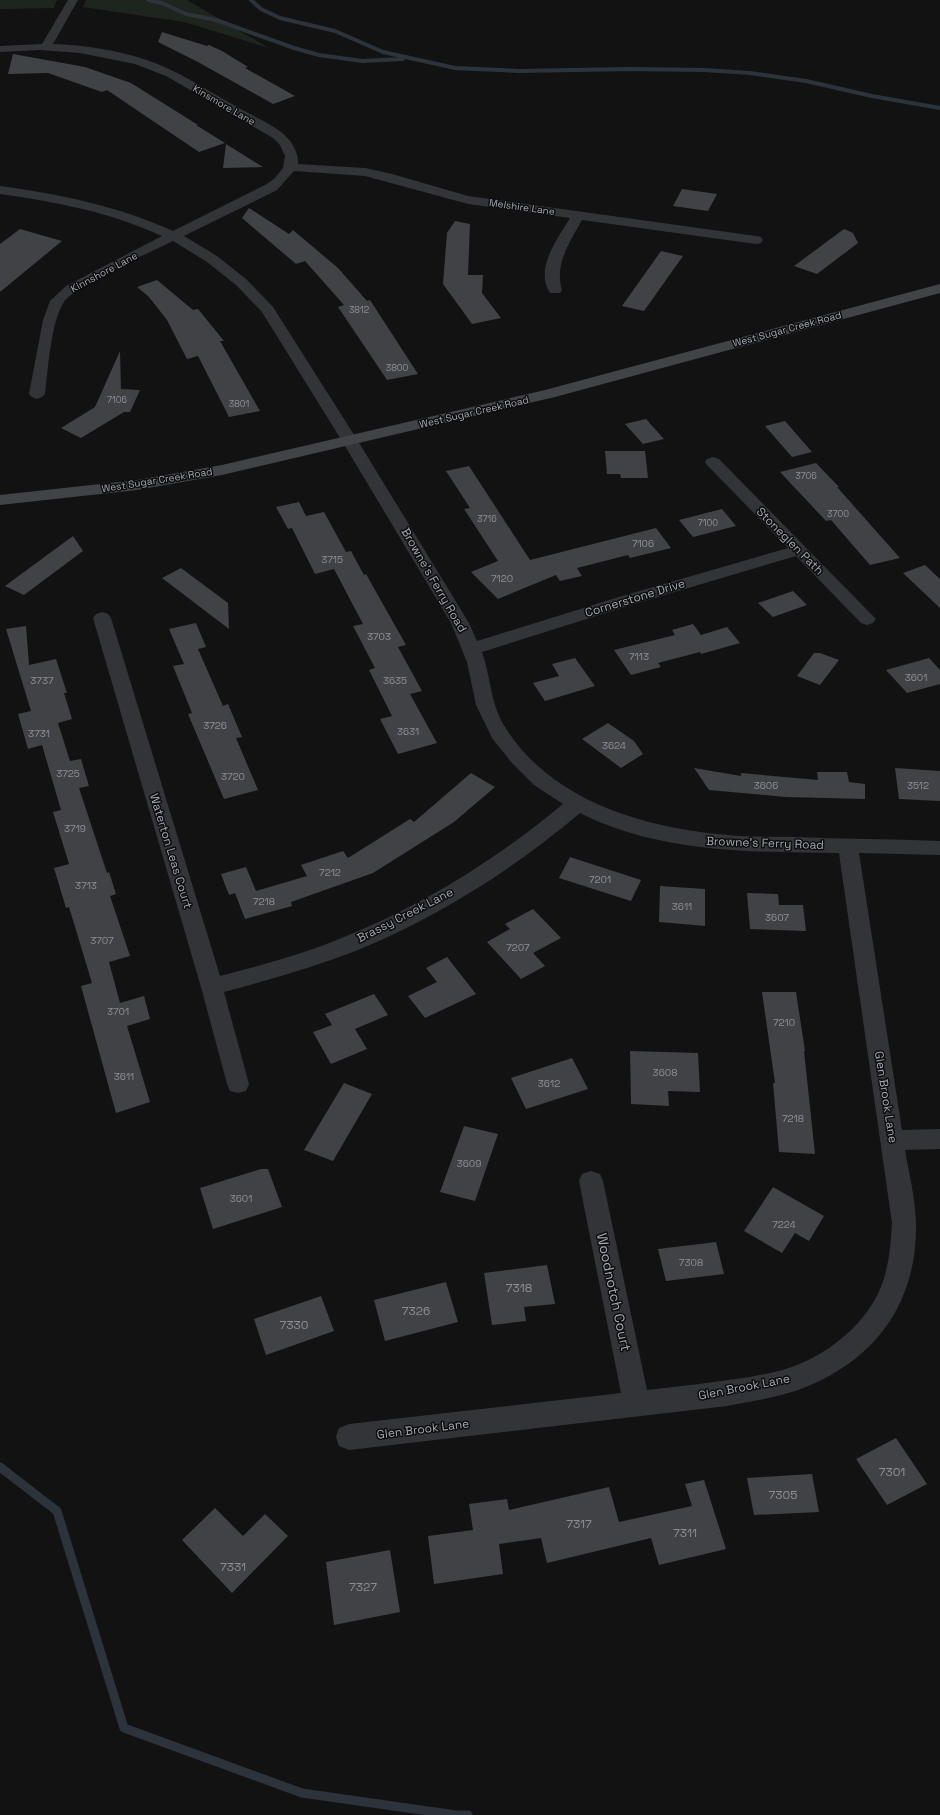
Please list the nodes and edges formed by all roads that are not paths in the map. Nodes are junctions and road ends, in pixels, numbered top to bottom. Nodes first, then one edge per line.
1 (73, 0) edge
2 (46, 47) junction
3 (0, 49) edge
4 (290, 167) junction
5 (0, 190) edge
6 (578, 215) junction
7 (175, 236) junction
8 (756, 240) dead end
9 (940, 288) edge
10 (555, 290) dead end
11 (37, 394) dead end
12 (350, 441) junction
13 (713, 462) dead end
14 (0, 500) edge
15 (799, 550) junction
16 (102, 618) dead end
17 (867, 619) dead end
18 (472, 649) junction
19 (578, 803) junction
20 (848, 846) junction
21 (940, 848) edge
22 (212, 987) junction
23 (238, 1084) dead end
24 (940, 1139) edge
25 (893, 1140) junction
26 (591, 1181) dead end
27 (637, 1404) junction
28 (349, 1437) dead end

1 - 2 street
2 - 3 street, Kinsmore Lane
2 - 4 street, Kinsmore Lane
4 - 6 street, Melshire Lane
4 - 7 street
5 - 7 street, Browne's Ferry Road
6 - 8 street, Melshire Lane
6 - 10 street
7 - 11 street, Kinnshore Lane
7 - 12 street, Browne's Ferry Road
9 - 12 main road, West Sugar Creek Road
12 - 14 main road, West Sugar Creek Road
12 - 18 street, Browne's Ferry Road
13 - 15 street, Stoneglen Path
15 - 17 street, Stoneglen Path
15 - 18 street, Cornerstone Drive
16 - 22 street, Waterton Leas Court
18 - 19 street, Browne's Ferry Road
19 - 20 street, Browne's Ferry Road
19 - 22 street, Brassy Creek Lane
20 - 21 street, Browne's Ferry Road
20 - 25 street, Glen Brook Lane
22 - 23 street, Waterton Leas Court
24 - 25 street
25 - 27 street, Glen Brook Lane
26 - 27 street, Woodnotch Court
27 - 28 street, Glen Brook Lane

